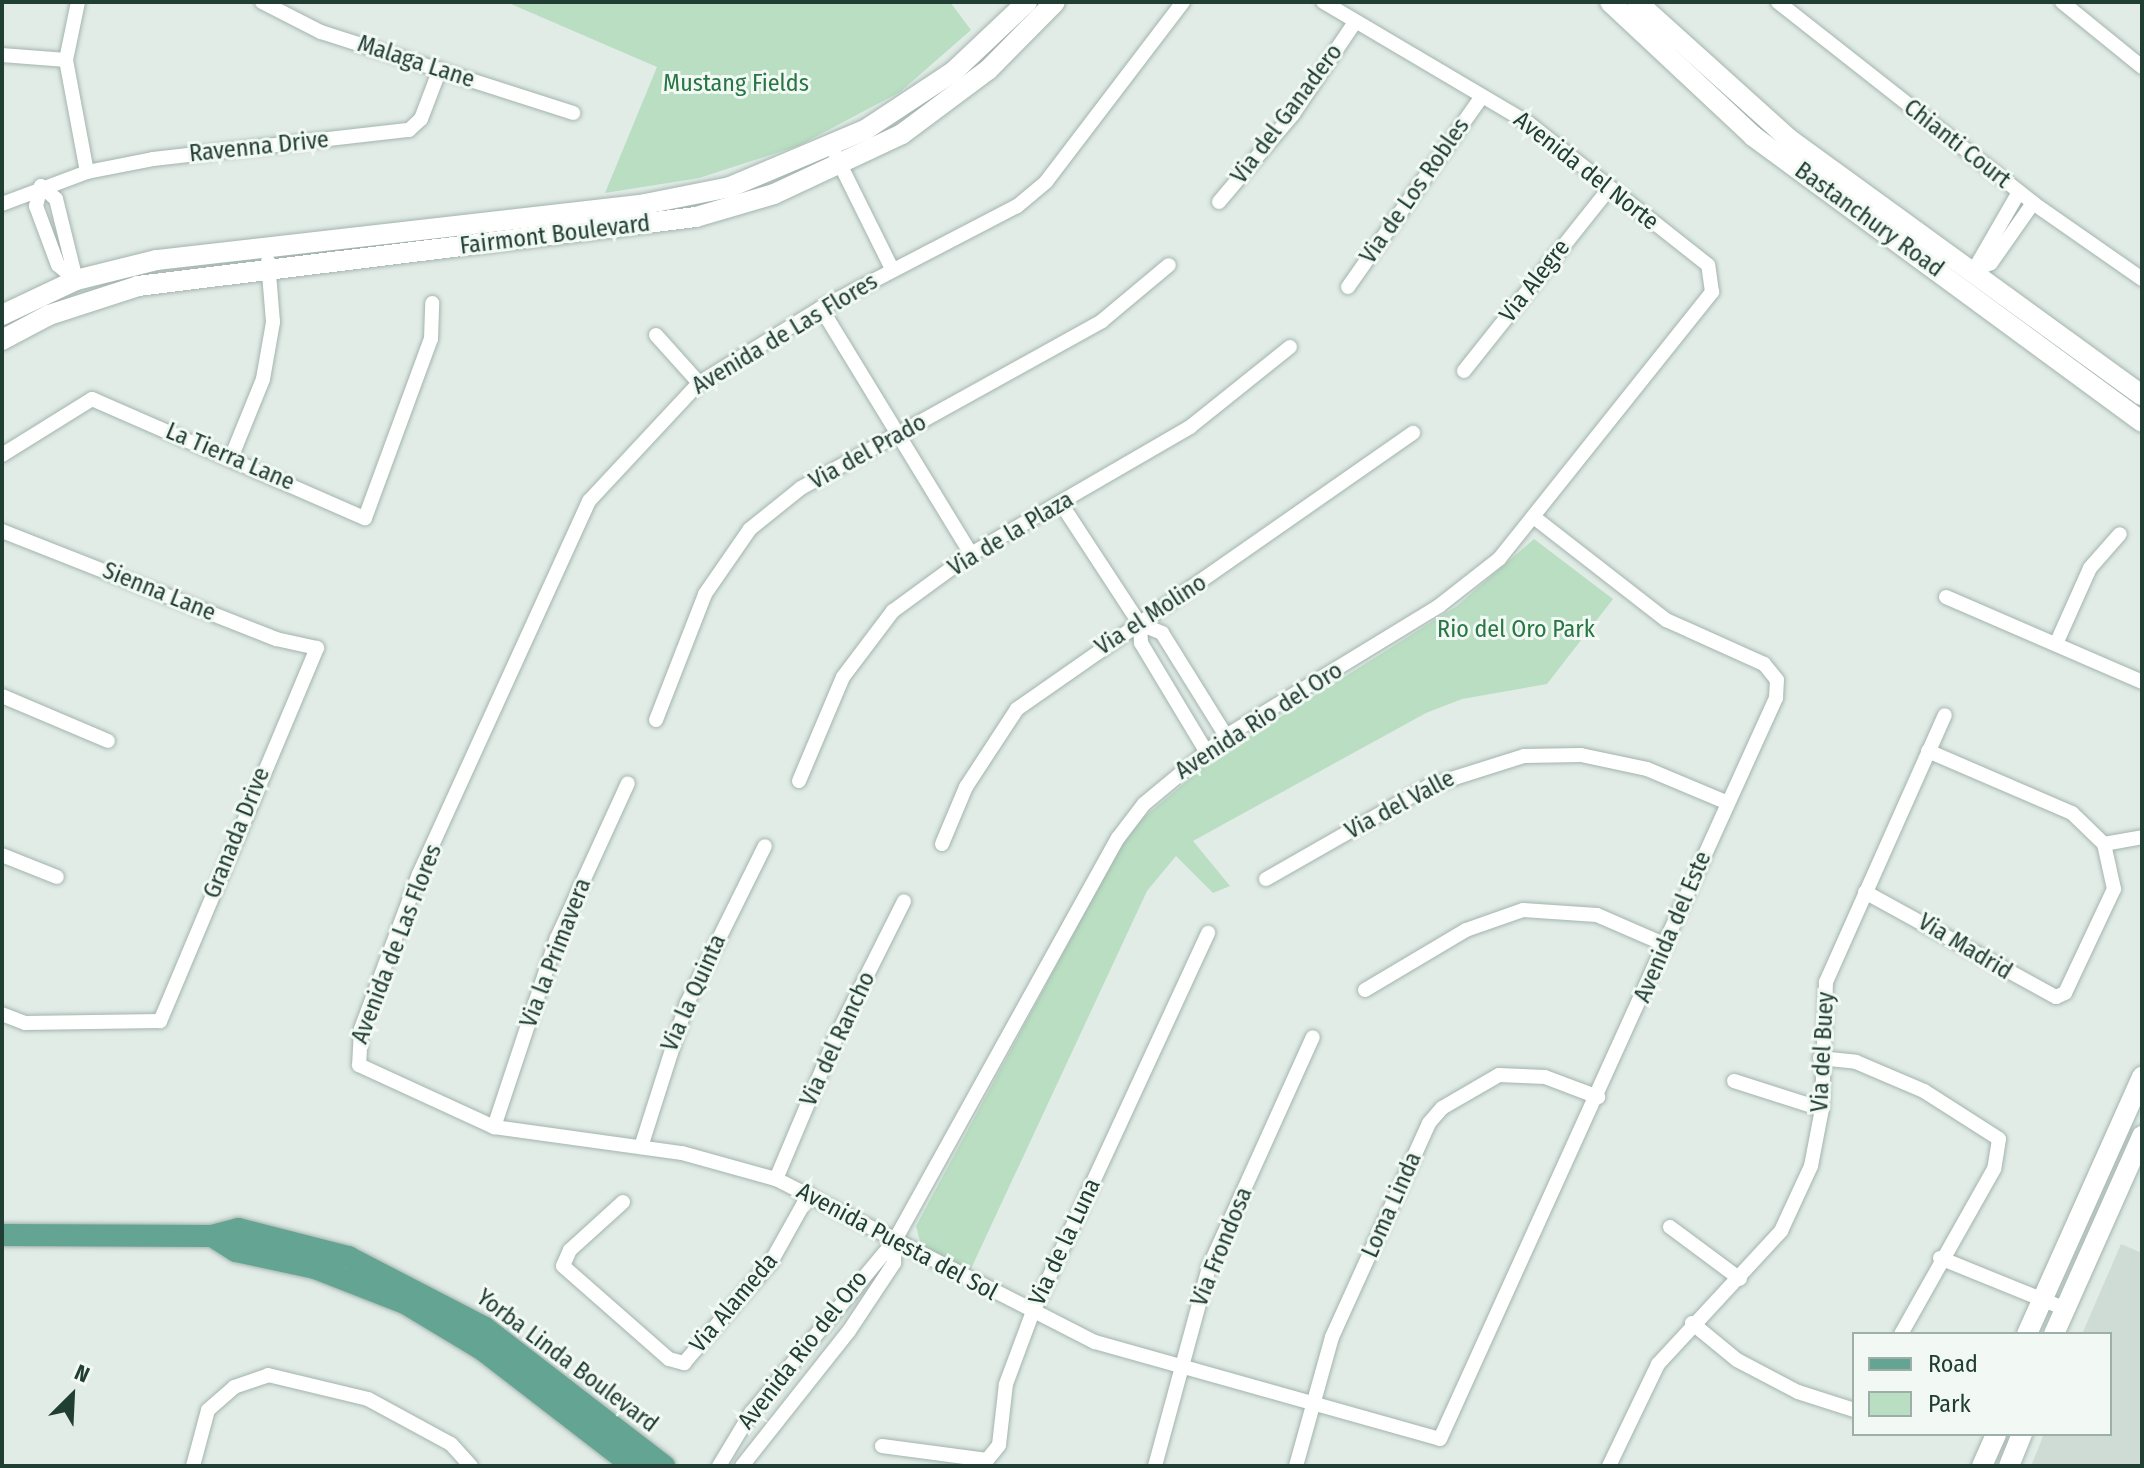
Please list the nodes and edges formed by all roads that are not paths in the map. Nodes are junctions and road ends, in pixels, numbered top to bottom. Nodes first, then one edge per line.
1 (78, 2) edge
2 (262, 2) edge
3 (1027, 2) edge
4 (1055, 2) edge
5 (1183, 2) edge
6 (1323, 2) edge
7 (1610, 2) edge
8 (1637, 2) edge
9 (1778, 2) edge
10 (2062, 2) edge
11 (1353, 25) junction
12 (1000, 45) junction
13 (2, 55) edge
14 (66, 60) junction
15 (2142, 67) edge
16 (440, 69) junction
17 (1482, 96) junction
18 (573, 113) dead end
19 (837, 157) junction
20 (87, 172) junction
21 (41, 186) junction
22 (1607, 191) junction
23 (2019, 192) junction
24 (1219, 202) dead end
25 (2033, 203) junction
26 (2, 204) edge
27 (268, 258) junction
28 (1169, 265) dead end
29 (892, 269) junction
30 (1715, 279) joint
31 (1968, 279) junction
32 (2142, 279) edge
33 (76, 280) junction
34 (1348, 287) dead end
35 (83, 302) junction
36 (432, 303) dead end
37 (821, 308) junction
38 (2, 315) edge
39 (656, 335) dead end
40 (2, 340) edge
41 (1290, 347) dead end
42 (1464, 371) dead end
43 (699, 383) junction
44 (2142, 395) edge
45 (2142, 422) edge
46 (1413, 433) dead end
47 (898, 434) junction
48 (2, 455) edge
49 (231, 458) junction
50 (1062, 505) junction
51 (1535, 518) junction
52 (2, 531) edge
53 (2120, 534) dead end
54 (971, 554) junction
55 (1946, 597) dead end
56 (1140, 624) junction
57 (2056, 644) junction
58 (317, 648) joint
59 (2142, 682) edge
60 (2, 696) edge
61 (1945, 715) dead end
62 (656, 720) dead end
63 (1226, 736) junction
64 (108, 741) dead end
65 (1206, 751) junction
66 (1928, 751) junction
67 (799, 781) dead end
68 (628, 783) dead end
69 (1726, 802) junction
70 (2142, 837) edge
71 (942, 844) dead end
72 (2104, 844) junction
73 (765, 846) dead end
74 (2, 855) edge
75 (57, 877) dead end
76 (1266, 879) dead end
77 (1865, 892) junction
78 (904, 901) dead end
79 (1208, 933) dead end
80 (1666, 945) junction
81 (1365, 990) dead end
82 (2, 1014) edge
83 (1313, 1037) dead end
84 (356, 1058) joint
85 (1820, 1058) junction
86 (2142, 1077) edge
87 (1734, 1081) dead end
88 (1598, 1097) junction
89 (1822, 1109) junction
90 (494, 1127) junction
91 (2112, 1143) junction
92 (641, 1147) junction
93 (2139, 1149) edge
94 (776, 1179) junction
95 (809, 1194) junction
96 (623, 1202) dead end
97 (1670, 1227) dead end
98 (2, 1235) edge
99 (895, 1240) junction
100 (1940, 1258) junction
101 (359, 1272) junction
102 (1740, 1279) junction
103 (2039, 1299) junction
104 (2063, 1308) junction
105 (1032, 1314) junction
106 (1692, 1323) junction
107 (1902, 1332) edge
108 (2028, 1332) edge
109 (2055, 1332) edge
110 (1179, 1370) junction
111 (1311, 1405) junction
112 (1852, 1409) edge
113 (1995, 1436) edge
114 (2021, 1436) edge
115 (1440, 1439) joint
116 (882, 1446) dead end
117 (193, 1466) edge
118 (471, 1466) edge
119 (633, 1466) edge
120 (664, 1466) edge
121 (719, 1466) edge
122 (742, 1466) edge
123 (1155, 1466) edge
124 (1296, 1466) edge
125 (1609, 1466) edge
126 (1982, 1466) edge
127 (2009, 1466) edge

1 - 14 street
2 - 16 street, Malaga Lane
3 - 12 main road, Fairmont Boulevard
4 - 12 main road, Fairmont Boulevard
5 - 29 street, Avenida de Las Flores
6 - 11 street, Avenida del Norte
7 - 31 main road, Bastanchury Road
8 - 31 main road, Bastanchury Road
9 - 23 street, Chianti Court
10 - 15 street
11 - 17 street, Avenida del Norte
11 - 24 street, Via del Ganadero
12 - 19 main road, Fairmont Boulevard
13 - 14 street
14 - 20 street
16 - 18 street, Malaga Lane
16 - 20 street, Ravenna Drive
17 - 22 street, Avenida del Norte
17 - 34 street, Via de Los Robles
19 - 27 main road, Fairmont Boulevard
19 - 29 street
20 - 21 street, Ravenna Drive
21 - 26 street, Ravenna Drive
21 - 33 street
22 - 30 street, Avenida del Norte
22 - 42 street, Via Alegre
23 - 25 street, Chianti Court
23 - 31 street
25 - 31 street
25 - 32 street, Chianti Court
27 - 33 main road, Fairmont Boulevard
27 - 35 main road, Fairmont Boulevard
27 - 49 street
28 - 47 street, Via del Prado
29 - 37 street, Avenida de Las Flores
30 - 51 street, Avenida Rio del Oro
31 - 44 main road, Bastanchury Road
31 - 45 main road, Bastanchury Road
33 - 35 main road
33 - 38 main road, Fairmont Boulevard
35 - 40 main road, Fairmont Boulevard
36 - 49 street, La Tierra Lane
37 - 43 street, Avenida de Las Flores
37 - 47 street
39 - 43 street
41 - 50 street, Via de la Plaza
43 - 84 street, Avenida de Las Flores
46 - 56 street, Via el Molino
47 - 54 street
47 - 62 street, Via del Prado
48 - 49 street, La Tierra Lane
50 - 54 street, Via de la Plaza
50 - 56 street
51 - 63 street, Avenida Rio del Oro
51 - 69 street, Avenida del Este
52 - 58 street, Sienna Lane
53 - 57 street
54 - 67 street, Via de la Plaza
55 - 57 street
56 - 63 street
56 - 65 street
56 - 71 street, Via el Molino
57 - 59 street
58 - 82 street, Granada Drive
60 - 64 street
61 - 66 street, Via del Buey
63 - 65 street, Avenida Rio del Oro
65 - 99 street, Avenida Rio del Oro
66 - 72 street
66 - 77 street, Via del Buey
68 - 90 street, Via la Primavera
69 - 76 street, Via del Valle
69 - 80 street, Avenida del Este
70 - 72 street
72 - 77 street, Via Madrid
73 - 92 street, Via la Quinta
74 - 75 street
77 - 85 street, Via del Buey
78 - 94 street, Via del Rancho
79 - 105 street, Via de la Luna
80 - 81 street
80 - 88 street, Avenida del Este
83 - 110 street, Via Frondosa
84 - 90 street, Avenida Puesta del Sol
85 - 89 street, Via del Buey
85 - 100 street
86 - 91 main road
87 - 89 street
88 - 111 street, Loma Linda
88 - 115 street, Avenida del Este
89 - 102 street, Via del Buey
90 - 92 street, Avenida Puesta del Sol
91 - 93 street
91 - 103 main road
92 - 94 street, Avenida Puesta del Sol
93 - 104 main road
94 - 95 street, Avenida Puesta del Sol
95 - 96 street, Via Alameda
95 - 99 street, Avenida Puesta del Sol
97 - 102 street
98 - 101 main road, Yorba Linda Boulevard
99 - 105 street, Avenida Puesta del Sol
99 - 121 street, Avenida Rio del Oro
99 - 122 street, Avenida Rio del Oro
100 - 103 street
100 - 107 street
101 - 119 main road, Yorba Linda Boulevard
101 - 120 main road, Yorba Linda Boulevard
102 - 106 street, Via del Buey
103 - 104 street
103 - 108 main road
104 - 109 main road
105 - 110 street, Avenida Puesta del Sol
105 - 116 street, Via de la Luna
106 - 112 street
106 - 125 street, Via del Buey
110 - 111 street, Avenida Puesta del Sol
110 - 123 street, Via Frondosa
111 - 115 street, Avenida Puesta del Sol
111 - 124 street, Loma Linda
113 - 126 main road
114 - 127 main road
117 - 118 street

